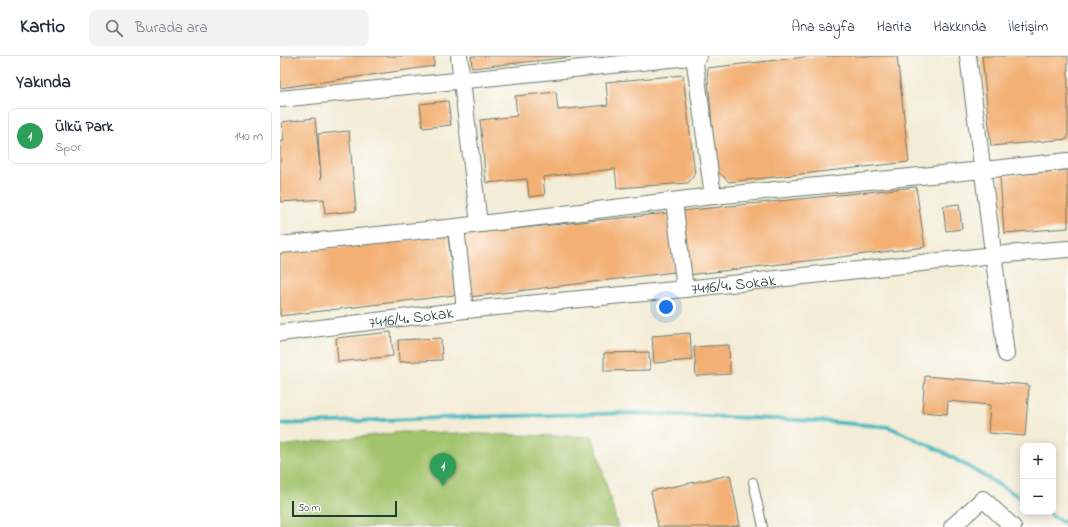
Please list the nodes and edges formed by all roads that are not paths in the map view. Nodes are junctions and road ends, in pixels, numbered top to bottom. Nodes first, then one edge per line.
1 (459, 56) edge
2 (694, 56) edge
3 (699, 56) edge
4 (968, 56) edge
5 (462, 80) junction
6 (280, 99) edge
7 (1068, 161) edge
8 (983, 170) junction
9 (713, 196) junction
10 (674, 200) junction
11 (479, 224) junction
12 (456, 227) junction
13 (280, 245) edge
14 (1068, 249) edge
15 (994, 255) junction
16 (685, 288) junction
17 (465, 310) junction
18 (280, 333) edge
19 (1006, 354) dead end
20 (753, 482) dead end
21 (763, 527) edge
22 (952, 527) edge
23 (1013, 527) edge

1 - 5 street
2 - 3 street
2 - 5 street
2 - 9 street
4 - 8 street
5 - 6 street
5 - 11 street
7 - 8 street
8 - 9 street
8 - 15 street
9 - 10 street
10 - 11 street
10 - 16 street
11 - 12 street
12 - 13 street
12 - 17 street
14 - 15 street, 7416/4. Sokak
15 - 16 street, 7416/4. Sokak
15 - 19 street
16 - 17 street, 7416/4. Sokak
17 - 18 street, 7416/4. Sokak
20 - 21 lane
22 - 23 street

